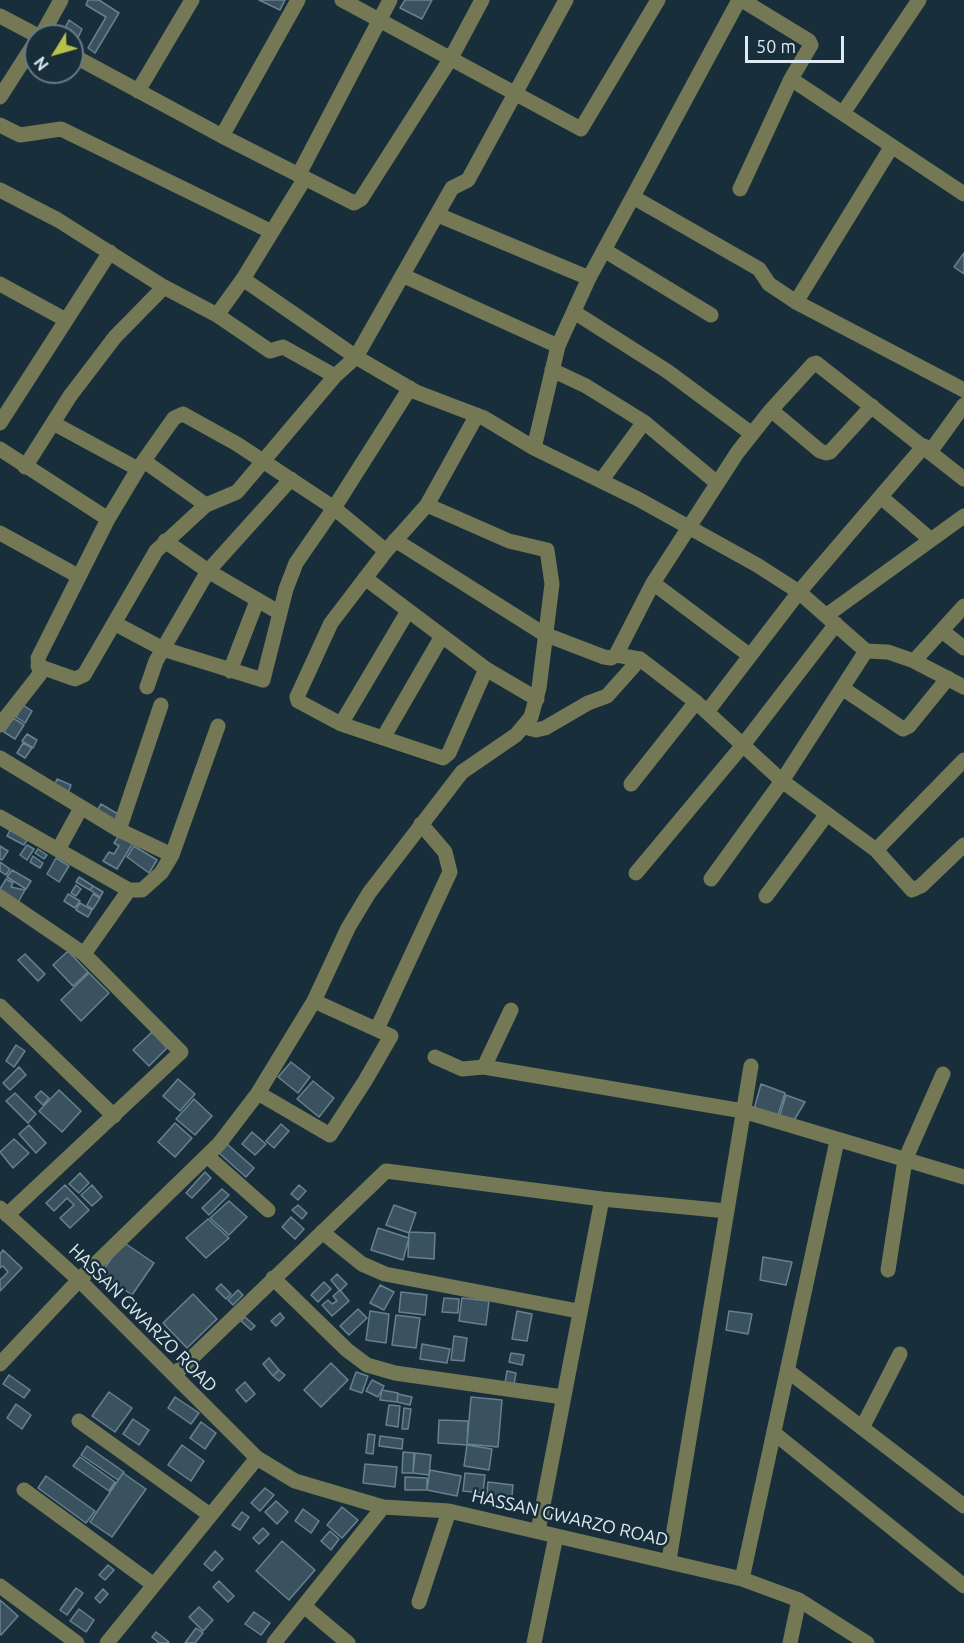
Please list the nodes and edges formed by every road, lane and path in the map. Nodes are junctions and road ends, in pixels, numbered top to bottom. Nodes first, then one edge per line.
1 (61, 0) edge
2 (192, 0) edge
3 (298, 0) edge
4 (342, 0) edge
5 (390, 0) edge
6 (482, 0) edge
7 (566, 0) edge
8 (658, 0) edge
9 (740, 0) edge
10 (919, 0) edge
11 (0, 16) edge
12 (380, 20) junction
13 (46, 24) edge
14 (24, 28) edge
15 (451, 58) junction
16 (24, 60) edge
17 (84, 62) edge
18 (791, 79) junction
19 (138, 91) junction
20 (515, 92) junction
21 (0, 97) edge
22 (843, 113) junction
23 (0, 125) edge
24 (222, 136) junction
25 (892, 146) junction
26 (302, 176) junction
27 (741, 189) dead end
28 (0, 190) edge
29 (964, 194) edge
30 (633, 197) junction
31 (438, 215) junction
32 (272, 232) junction
33 (604, 250) junction
34 (110, 252) junction
35 (404, 276) junction
36 (589, 278) junction
37 (243, 279) junction
38 (0, 284) edge
39 (165, 287) junction
40 (796, 302) junction
41 (574, 312) junction
42 (217, 315) junction
43 (711, 315) dead end
44 (66, 320) junction
45 (558, 346) junction
46 (356, 357) junction
47 (552, 370) junction
48 (335, 376) junction
49 (410, 388) junction
50 (964, 390) edge
51 (964, 405) edge
52 (872, 406) junction
53 (771, 410) junction
54 (477, 415) junction
55 (644, 422) junction
56 (0, 423) edge
57 (53, 423) junction
58 (752, 434) junction
59 (534, 448) junction
60 (0, 449) edge
61 (927, 449) junction
62 (265, 462) junction
63 (141, 465) junction
64 (25, 467) junction
65 (291, 479) junction
66 (964, 479) edge
67 (601, 481) junction
68 (717, 483) junction
69 (881, 496) junction
70 (206, 505) junction
71 (427, 505) junction
72 (334, 508) junction
73 (964, 516) edge
74 (108, 519) junction
75 (689, 527) junction
76 (0, 533) edge
77 (930, 539) junction
78 (165, 540) junction
79 (390, 546) junction
80 (208, 571) junction
81 (78, 576) junction
82 (365, 578) junction
83 (653, 583) junction
84 (799, 592) junction
85 (257, 601) junction
86 (964, 606) edge
87 (408, 611) junction
88 (280, 613) junction
89 (832, 620) junction
90 (114, 623) junction
91 (942, 631) junction
92 (544, 634) junction
93 (442, 636) junction
94 (964, 648) edge
95 (163, 650) junction
96 (866, 651) junction
97 (616, 655) junction
98 (749, 655) junction
99 (640, 659) junction
100 (914, 661) junction
101 (486, 669) junction
102 (39, 670) junction
103 (230, 671) junction
104 (948, 678) junction
105 (147, 687) dead end
106 (964, 687) edge
107 (842, 688) junction
108 (537, 699) junction
109 (161, 705) dead end
110 (702, 707) junction
111 (2, 720) edge
112 (341, 724) junction
113 (218, 726) dead end
114 (525, 727) junction
115 (383, 738) junction
116 (743, 745) junction
117 (0, 758) edge
118 (964, 760) edge
119 (782, 781) junction
120 (631, 784) dead end
121 (81, 808) junction
122 (827, 814) junction
123 (0, 817) edge
124 (421, 824) junction
125 (119, 830) junction
126 (964, 844) edge
127 (58, 850) junction
128 (876, 850) junction
129 (172, 855) junction
130 (636, 873) dead end
131 (711, 879) dead end
132 (129, 890) junction
133 (766, 896) dead end
134 (0, 897) edge
135 (84, 954) junction
136 (314, 1001) junction
137 (0, 1006) edge
138 (511, 1010) dead end
139 (377, 1029) junction
140 (435, 1057) dead end
141 (751, 1066) dead end
142 (484, 1067) junction
143 (943, 1074) dead end
144 (258, 1093) junction
145 (743, 1112) junction
146 (114, 1116) junction
147 (837, 1141) junction
148 (207, 1156) junction
149 (905, 1160) junction
150 (964, 1177) edge
151 (602, 1199) junction
152 (268, 1210) dead end
153 (727, 1211) junction
154 (3, 1212) edge
155 (322, 1232) junction
156 (888, 1270) dead end
157 (273, 1278) junction
158 (79, 1280) junction
159 (578, 1311) junction
160 (900, 1354) dead end
161 (0, 1364) edge
162 (788, 1371) junction
163 (174, 1375) junction
164 (563, 1397) junction
165 (79, 1421) dead end
166 (862, 1428) junction
167 (774, 1434) junction
168 (257, 1458) junction
169 (24, 1490) dead end
170 (964, 1506) edge
171 (383, 1507) junction
172 (449, 1511) junction
173 (210, 1515) junction
174 (537, 1531) junction
175 (556, 1536) junction
176 (669, 1560) junction
177 (742, 1580) junction
178 (154, 1585) junction
179 (0, 1586) edge
180 (964, 1586) edge
181 (799, 1600) junction
182 (419, 1602) dead end
183 (304, 1606) junction
184 (77, 1643) edge
185 (107, 1643) edge
186 (274, 1643) edge
187 (348, 1643) edge
188 (534, 1643) edge
189 (790, 1643) edge
190 (867, 1643) edge

1 - 13 street
2 - 19 street
3 - 24 street
4 - 12 street
5 - 12 street
6 - 15 street
7 - 20 street
8 - 20 street
9 - 18 street
9 - 30 street
10 - 22 street
11 - 14 street
12 - 15 street
12 - 26 street
15 - 20 street
15 - 26 street
16 - 21 street
17 - 19 street
18 - 22 street
18 - 27 street
19 - 24 street
20 - 31 street
22 - 25 street
23 - 32 street
24 - 26 street
25 - 29 street
25 - 40 street
26 - 32 street
28 - 34 street
30 - 33 street
30 - 40 street
31 - 35 street
31 - 36 street
32 - 37 street
33 - 36 street
33 - 43 street
34 - 39 street
34 - 44 street
35 - 45 street
35 - 46 street
36 - 41 street
37 - 42 street
37 - 46 street
38 - 44 street
39 - 42 street
39 - 57 street
40 - 50 street
41 - 45 street
41 - 58 street
42 - 48 street
44 - 56 street
45 - 47 street
46 - 48 street
46 - 49 street
47 - 55 street
47 - 59 street
48 - 62 street
49 - 54 street
49 - 72 street
51 - 61 street
52 - 53 street
52 - 53 street
52 - 61 street
53 - 58 street
54 - 59 street
54 - 71 street
55 - 67 street
55 - 68 street
57 - 63 street
57 - 64 street
58 - 68 street
59 - 67 street
60 - 64 street
61 - 66 street
61 - 69 street
62 - 63 street
62 - 65 street
62 - 70 street
63 - 70 street
63 - 74 street
64 - 74 street
65 - 72 street
65 - 80 street
67 - 75 street
68 - 75 street
69 - 77 street
69 - 84 street
70 - 78 street
71 - 79 street
71 - 92 street
72 - 79 street
72 - 88 street
73 - 77 street
74 - 81 street
75 - 83 street
75 - 84 street
76 - 81 street
77 - 89 street
78 - 80 street
78 - 90 street
79 - 82 street
79 - 92 street
80 - 85 street
80 - 95 street
81 - 102 street
82 - 87 street
82 - 112 street
83 - 97 street
83 - 98 street
84 - 89 street
84 - 98 street
85 - 88 street
85 - 103 street
86 - 91 street
87 - 93 street
87 - 112 street
88 - 103 street
89 - 96 street
89 - 116 street
90 - 95 street
90 - 102 street
91 - 94 street
91 - 100 street
92 - 97 street
92 - 108 street
93 - 101 street
93 - 115 street
95 - 103 street
95 - 105 street
96 - 100 street
96 - 107 street
97 - 99 street
98 - 110 street
99 - 110 street
99 - 114 street
100 - 104 street
101 - 108 street
101 - 115 street
102 - 111 street
104 - 106 street
104 - 107 street
107 - 119 street
108 - 114 street
109 - 125 street
110 - 116 street
110 - 120 street
112 - 115 street
113 - 129 street
114 - 124 street
116 - 119 street
116 - 130 street
117 - 121 street
118 - 128 street
119 - 122 street
119 - 131 street
121 - 125 street
121 - 127 street
122 - 128 street
122 - 133 street
123 - 127 street
124 - 136 street
124 - 139 street
125 - 129 street
126 - 128 street
127 - 132 street
129 - 132 street
132 - 135 street
134 - 135 street
135 - 146 street
136 - 139 street
136 - 144 street
137 - 146 street
138 - 142 street
139 - 144 street
140 - 142 street
141 - 145 street
142 - 145 street
143 - 149 street
144 - 148 street
145 - 147 street
145 - 153 street
146 - 154 street
147 - 149 street
147 - 162 street
148 - 152 street
148 - 158 street
149 - 150 street
149 - 156 street
151 - 153 street
151 - 155 street
151 - 159 street
153 - 176 street
154 - 158 street, HASSAN GWARZO ROAD
155 - 157 street
155 - 159 street
157 - 163 street
157 - 164 street
158 - 161 street
158 - 163 street, HASSAN GWARZO ROAD
159 - 164 street
160 - 166 street
162 - 166 street
162 - 167 street
163 - 168 street, HASSAN GWARZO ROAD
164 - 174 street
165 - 173 street
166 - 170 street
167 - 177 street
167 - 180 street
168 - 171 street, HASSAN GWARZO ROAD
168 - 173 street
169 - 178 street
171 - 172 street, HASSAN GWARZO ROAD
171 - 183 street
172 - 174 street, HASSAN GWARZO ROAD
172 - 182 street
173 - 178 street
174 - 175 street, HASSAN GWARZO ROAD
175 - 176 street, HASSAN GWARZO ROAD
175 - 188 street
176 - 177 street, HASSAN GWARZO ROAD
177 - 181 street, HASSAN GWARZO ROAD
178 - 185 street
179 - 184 street
181 - 189 street
181 - 190 street, HASSAN GWARZO ROAD
183 - 186 street
183 - 187 street

